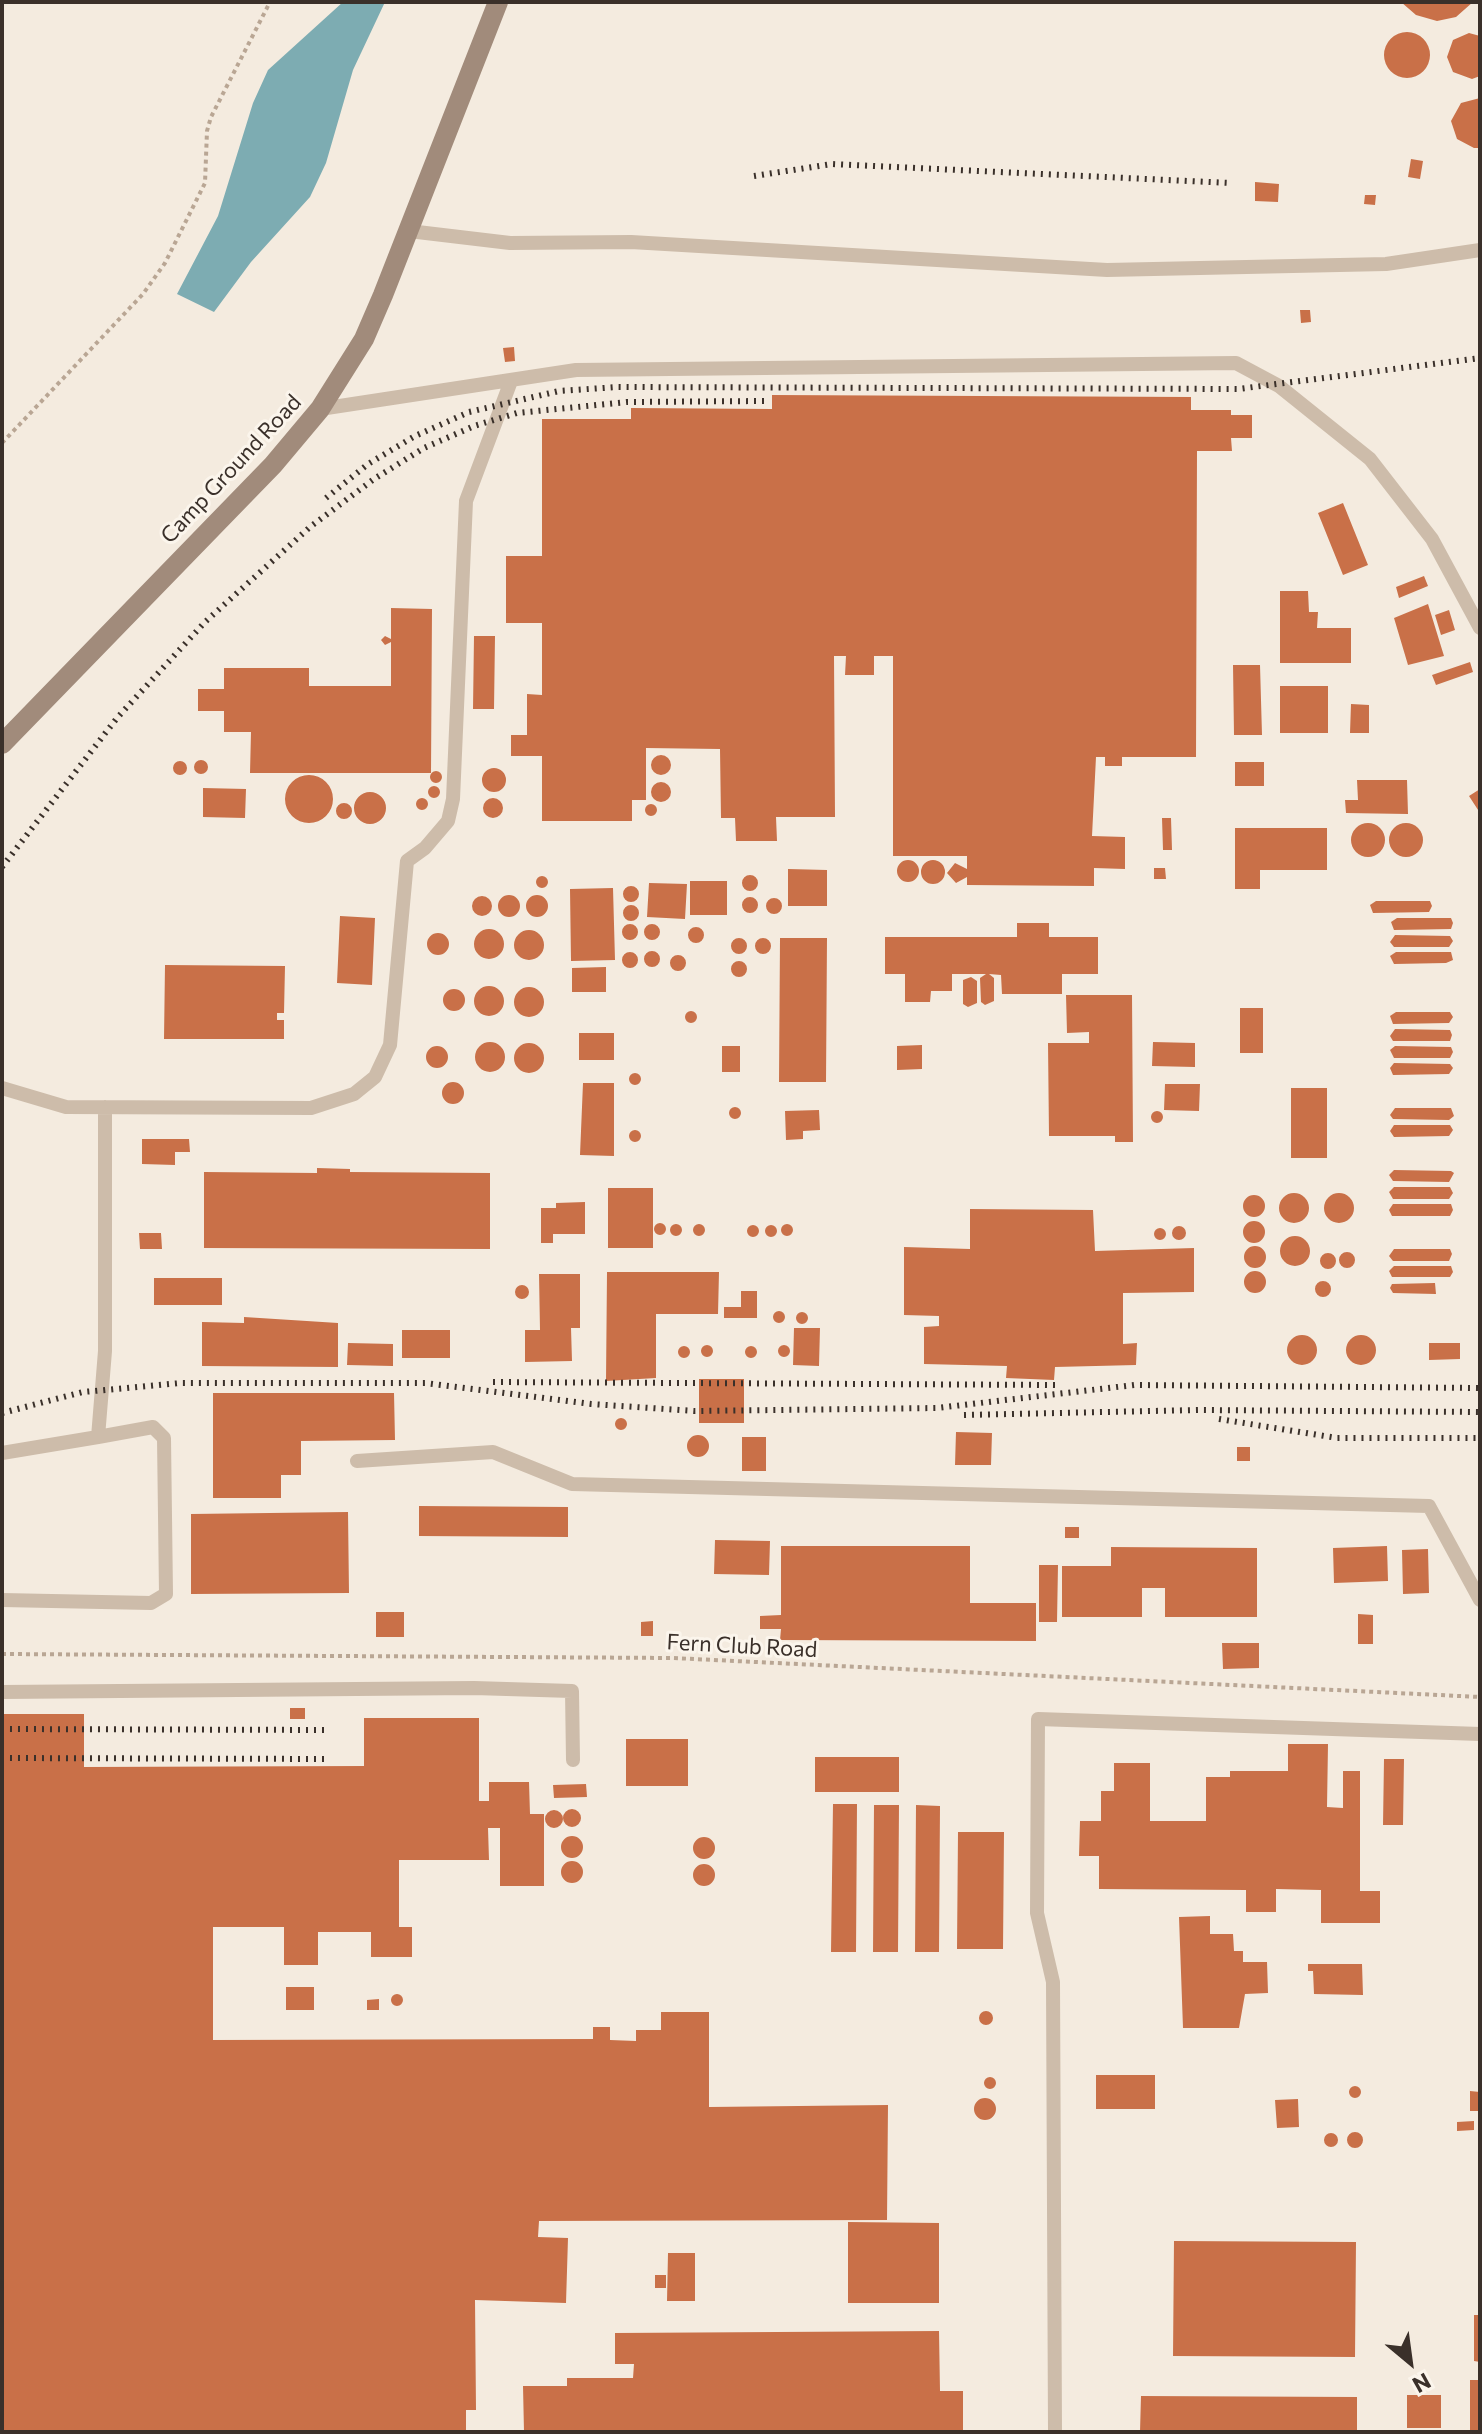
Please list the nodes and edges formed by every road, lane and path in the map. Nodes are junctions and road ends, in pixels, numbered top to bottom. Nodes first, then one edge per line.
1 (270, 2) edge
2 (498, 2) edge
3 (409, 231) junction
4 (1480, 250) edge
5 (511, 381) junction
6 (320, 409) junction
7 (2, 443) edge
8 (1480, 628) edge
9 (2, 744) edge
10 (2, 1088) edge
11 (105, 1107) junction
12 (98, 1437) junction
13 (2, 1453) edge
14 (357, 1461) dead end
15 (2, 1600) edge
16 (1480, 1600) edge
17 (2, 1654) edge
18 (2, 1692) edge
19 (1480, 1697) edge
20 (1480, 1734) edge
21 (573, 1760) dead end
22 (1055, 2432) edge

1 - 7 path
2 - 3 street, Camp Ground Road
3 - 4 lane
3 - 6 street, Camp Ground Road
5 - 6 lane
5 - 8 lane
5 - 11 lane
6 - 9 street, Camp Ground Road
10 - 11 lane
11 - 12 lane
12 - 13 lane
12 - 15 lane
14 - 16 lane
17 - 19 path, Fern Club Road
18 - 21 lane
20 - 22 lane

